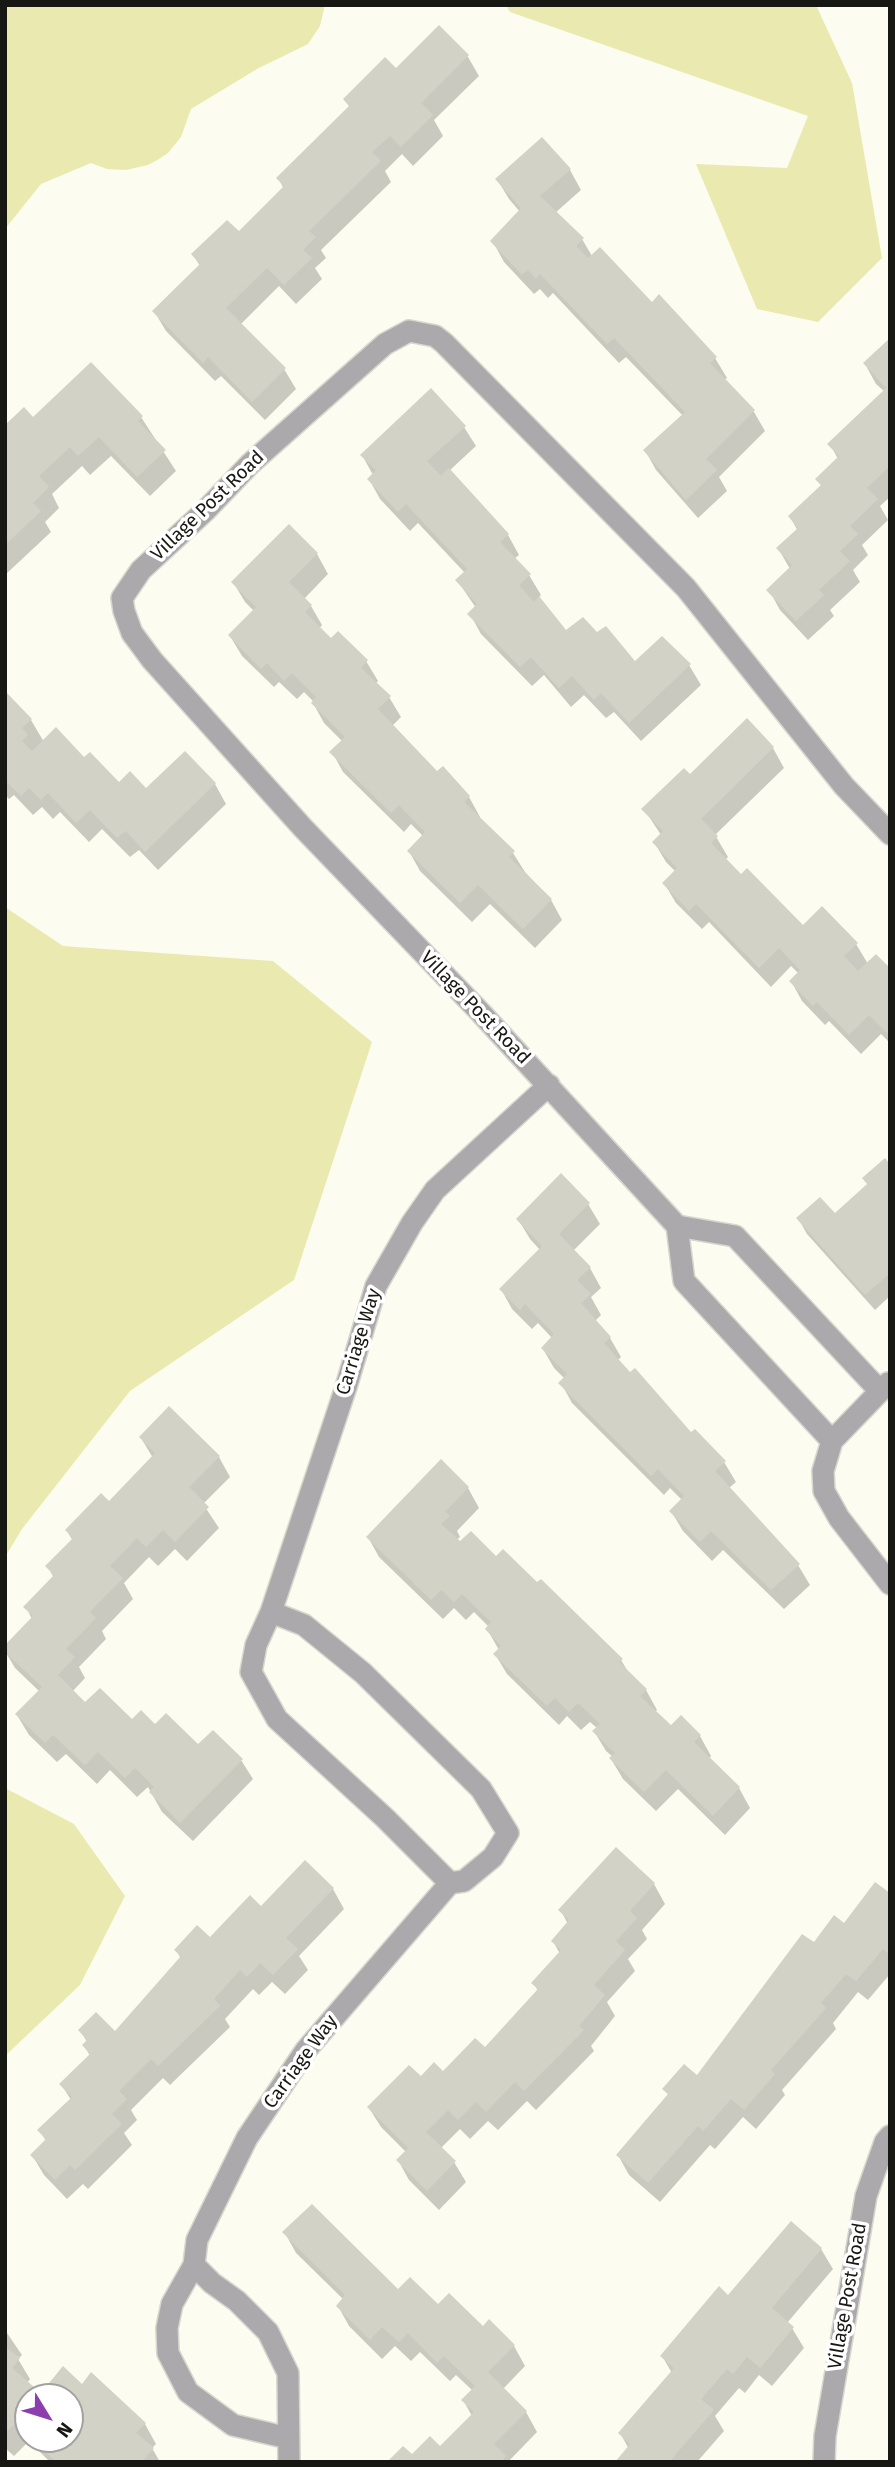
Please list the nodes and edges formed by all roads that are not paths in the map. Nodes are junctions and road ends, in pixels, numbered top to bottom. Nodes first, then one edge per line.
1 (890, 834) edge
2 (549, 1085) junction
3 (677, 1226) junction
4 (884, 1386) edge
5 (832, 1441) junction
6 (890, 1584) edge
7 (271, 1612) junction
8 (450, 1884) junction
9 (890, 2136) edge
10 (194, 2265) junction
11 (288, 2438) junction
12 (289, 2462) edge
13 (824, 2462) edge

1 - 2 street, Village Post Road
2 - 3 street, Village Post Road
2 - 7 street, Carriage Way
3 - 4 street
3 - 5 street
4 - 5 street
5 - 6 street
7 - 8 street, Carriage Way
7 - 8 street, Carriage Way
8 - 10 street, Carriage Way
9 - 13 street, Village Post Road
10 - 11 street
10 - 11 street, Carriage Way
11 - 12 street

